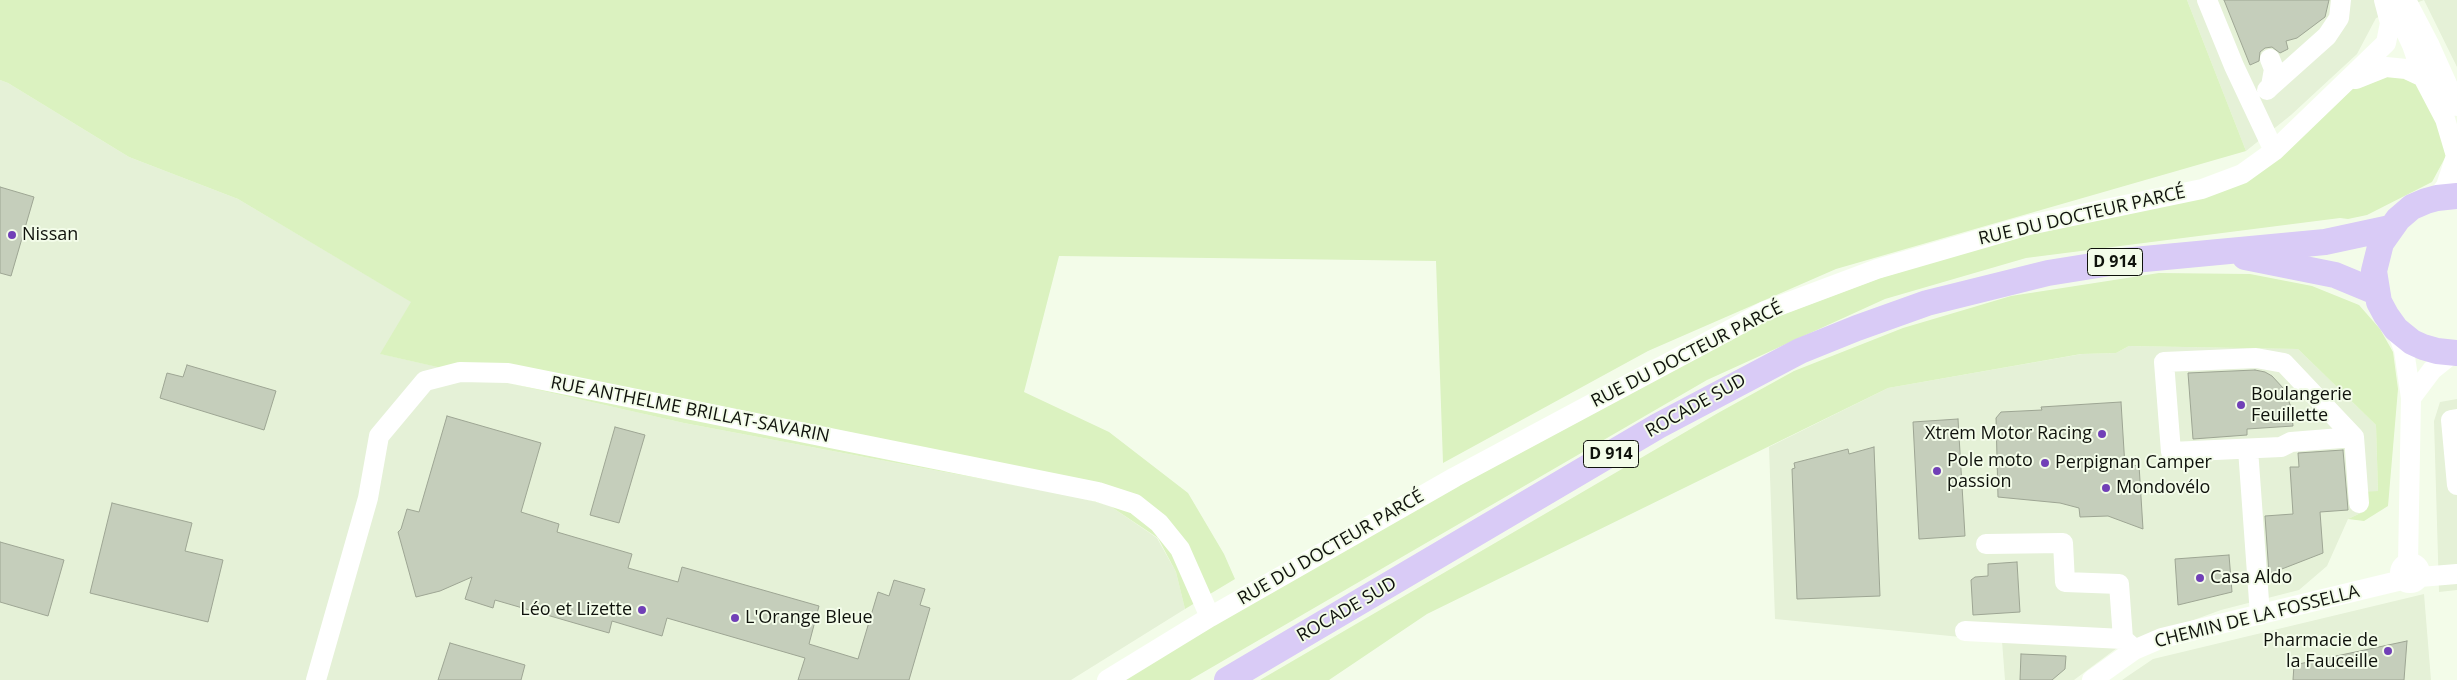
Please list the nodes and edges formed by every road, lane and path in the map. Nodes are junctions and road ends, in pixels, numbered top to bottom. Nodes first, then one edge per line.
1 (2207, 0) edge
2 (2341, 0) edge
3 (2384, 0) edge
4 (2391, 0) edge
5 (2406, 0) edge
6 (2386, 43) junction
7 (2412, 45) junction
8 (2270, 59) dead end
9 (2423, 77) junction
10 (2347, 82) junction
11 (2271, 86) junction
12 (2252, 106) junction
13 (2457, 106) edge
14 (2457, 114) edge
15 (2274, 152) junction
16 (2447, 197) edge
17 (2390, 228) junction
18 (2212, 253) junction
19 (2376, 292) junction
20 (2396, 328) junction
21 (2455, 353) edge
22 (2411, 398) junction
23 (2457, 419) edge
24 (2354, 438) junction
25 (2248, 449) junction
26 (2457, 485) edge
27 (2359, 503) dead end
28 (1986, 544) dead end
29 (2410, 573) junction
30 (2457, 574) edge
31 (2260, 615) junction
32 (1210, 617) junction
33 (1965, 631) dead end
34 (2128, 644) junction
35 (316, 680) edge
36 (1107, 680) edge
37 (1227, 680) edge
38 (2092, 680) edge

1 - 12 street
2 - 11 street
3 - 6 street
4 - 7 street
5 - 13 street
6 - 7 street
6 - 10 street, RUE DU DOCTEUR PARCÉ
7 - 9 street
7 - 14 street
8 - 11 street
9 - 10 street, RUE DU DOCTEUR PARCÉ
9 - 16 street
10 - 15 street, RUE DU DOCTEUR PARCÉ
11 - 12 street
12 - 15 street
15 - 32 street, RUE DU DOCTEUR PARCÉ
16 - 17 main road
17 - 18 main road, D 914
17 - 19 main road
18 - 19 main road, D 914
18 - 37 main road, ROCADE SUD / D 914
19 - 20 main road
20 - 21 main road
20 - 22 street
21 - 22 street
22 - 29 street
23 - 26 street
24 - 25 street
24 - 25 street
24 - 27 street
25 - 31 street
28 - 34 street
29 - 30 street, CHEMIN DE LA FOSSELLA
29 - 31 street, CHEMIN DE LA FOSSELLA
31 - 34 street, CHEMIN DE LA FOSSELLA
32 - 35 street, RUE ANTHELME BRILLAT-SAVARIN
32 - 36 street, RUE DU DOCTEUR PARCÉ
33 - 34 street
34 - 38 street, CHEMIN DE LA FOSSELLA

